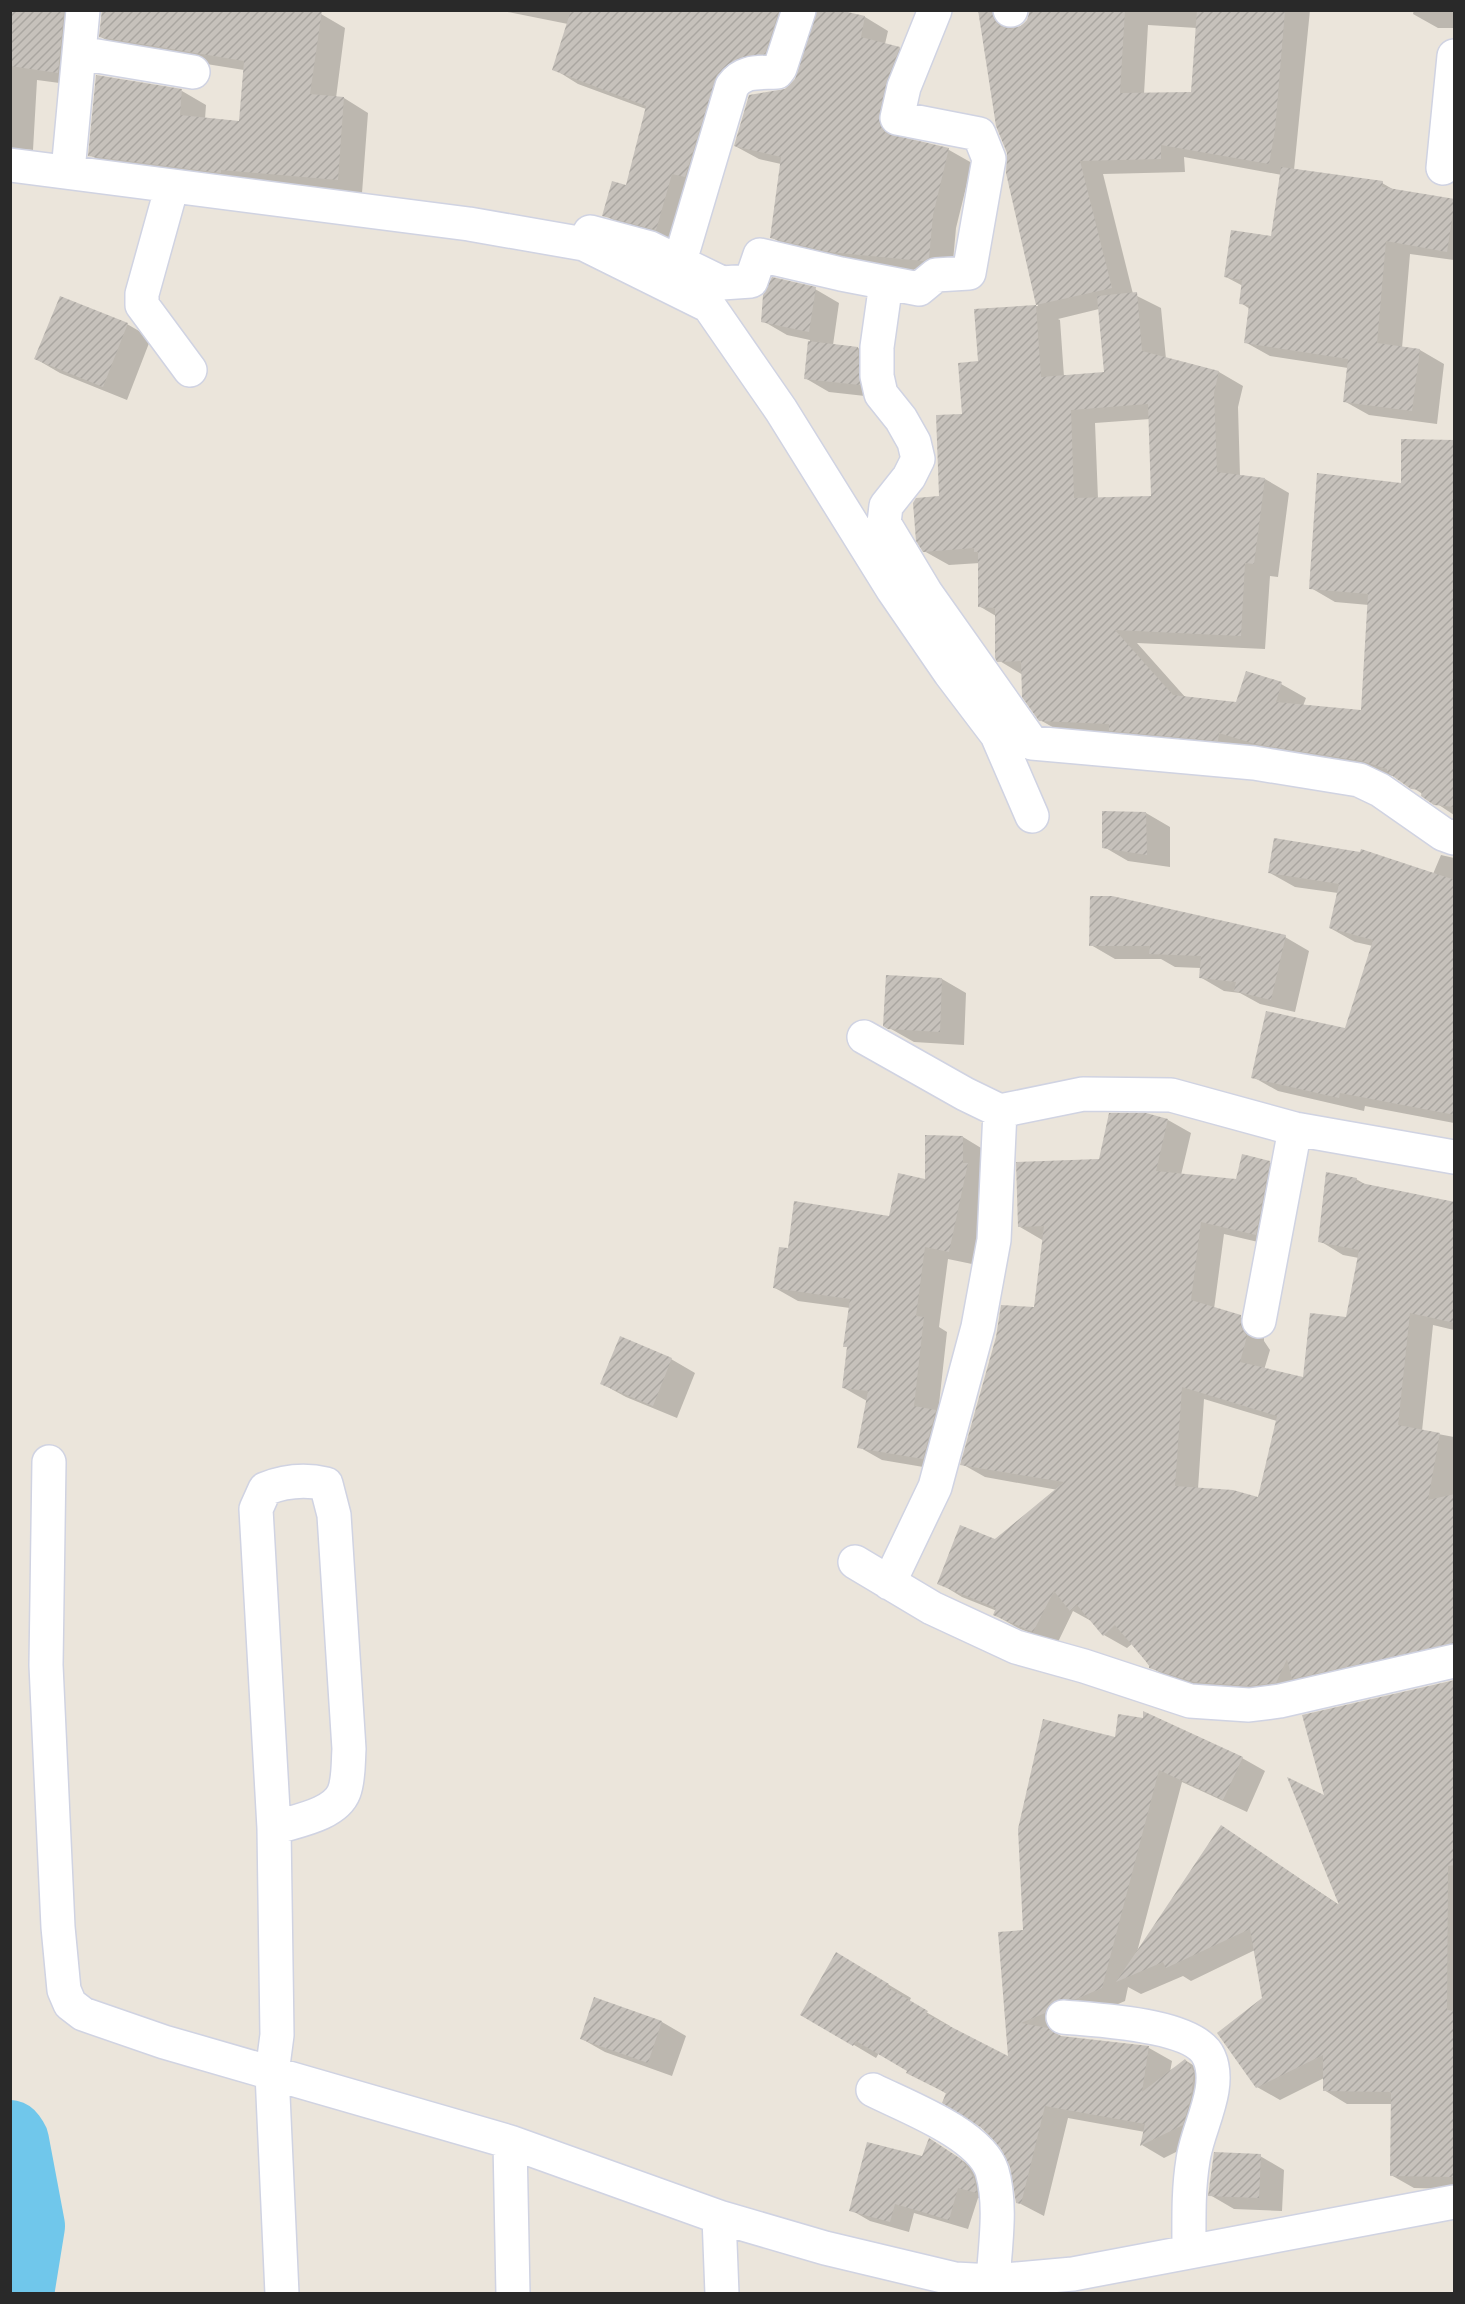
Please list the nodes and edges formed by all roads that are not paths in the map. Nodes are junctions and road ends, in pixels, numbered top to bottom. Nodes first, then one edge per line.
1 (82, 10) edge
2 (799, 10) edge
3 (936, 10) edge
4 (79, 53) junction
5 (1455, 56) edge
6 (193, 72) dead end
7 (10, 165) edge
8 (1443, 168) dead end
9 (68, 171) junction
10 (172, 186) junction
11 (487, 208) dead end
12 (527, 224) junction
13 (680, 261) junction
14 (886, 283) junction
15 (715, 294) junction
16 (190, 370) dead end
17 (1009, 732) junction
18 (1032, 816) dead end
19 (1455, 838) edge
20 (864, 1037) dead end
21 (1000, 1111) junction
22 (1295, 1129) junction
23 (1455, 1157) edge
24 (1259, 1321) dead end
25 (49, 1462) dead end
26 (855, 1562) dead end
27 (889, 1583) junction
28 (1455, 1661) edge
29 (274, 1828) junction
30 (1063, 2017) dead end
31 (272, 2073) junction
32 (873, 2090) dead end
33 (510, 2142) junction
34 (1455, 2202) edge
35 (719, 2217) junction
36 (1189, 2252) junction
37 (993, 2281) junction
38 (928, 2284) edge
39 (282, 2294) edge
40 (513, 2294) edge
41 (722, 2294) edge

1 - 4 street
2 - 13 street
3 - 14 street
4 - 6 street
4 - 9 street
5 - 8 street
7 - 9 street
9 - 10 street
10 - 12 street
10 - 16 street
11 - 12 street
12 - 13 street
12 - 15 street
13 - 15 street
14 - 15 street
14 - 17 street
15 - 17 street
17 - 18 street
17 - 19 street
20 - 21 street
21 - 22 street
21 - 27 street
22 - 23 street
22 - 24 street
25 - 31 street
26 - 27 street
27 - 28 street
29 - 29 street
29 - 31 street
30 - 36 street
31 - 33 street
31 - 39 street
32 - 37 street
33 - 35 street
33 - 40 street
34 - 36 street
35 - 38 street
35 - 41 street
36 - 37 street
37 - 38 street

